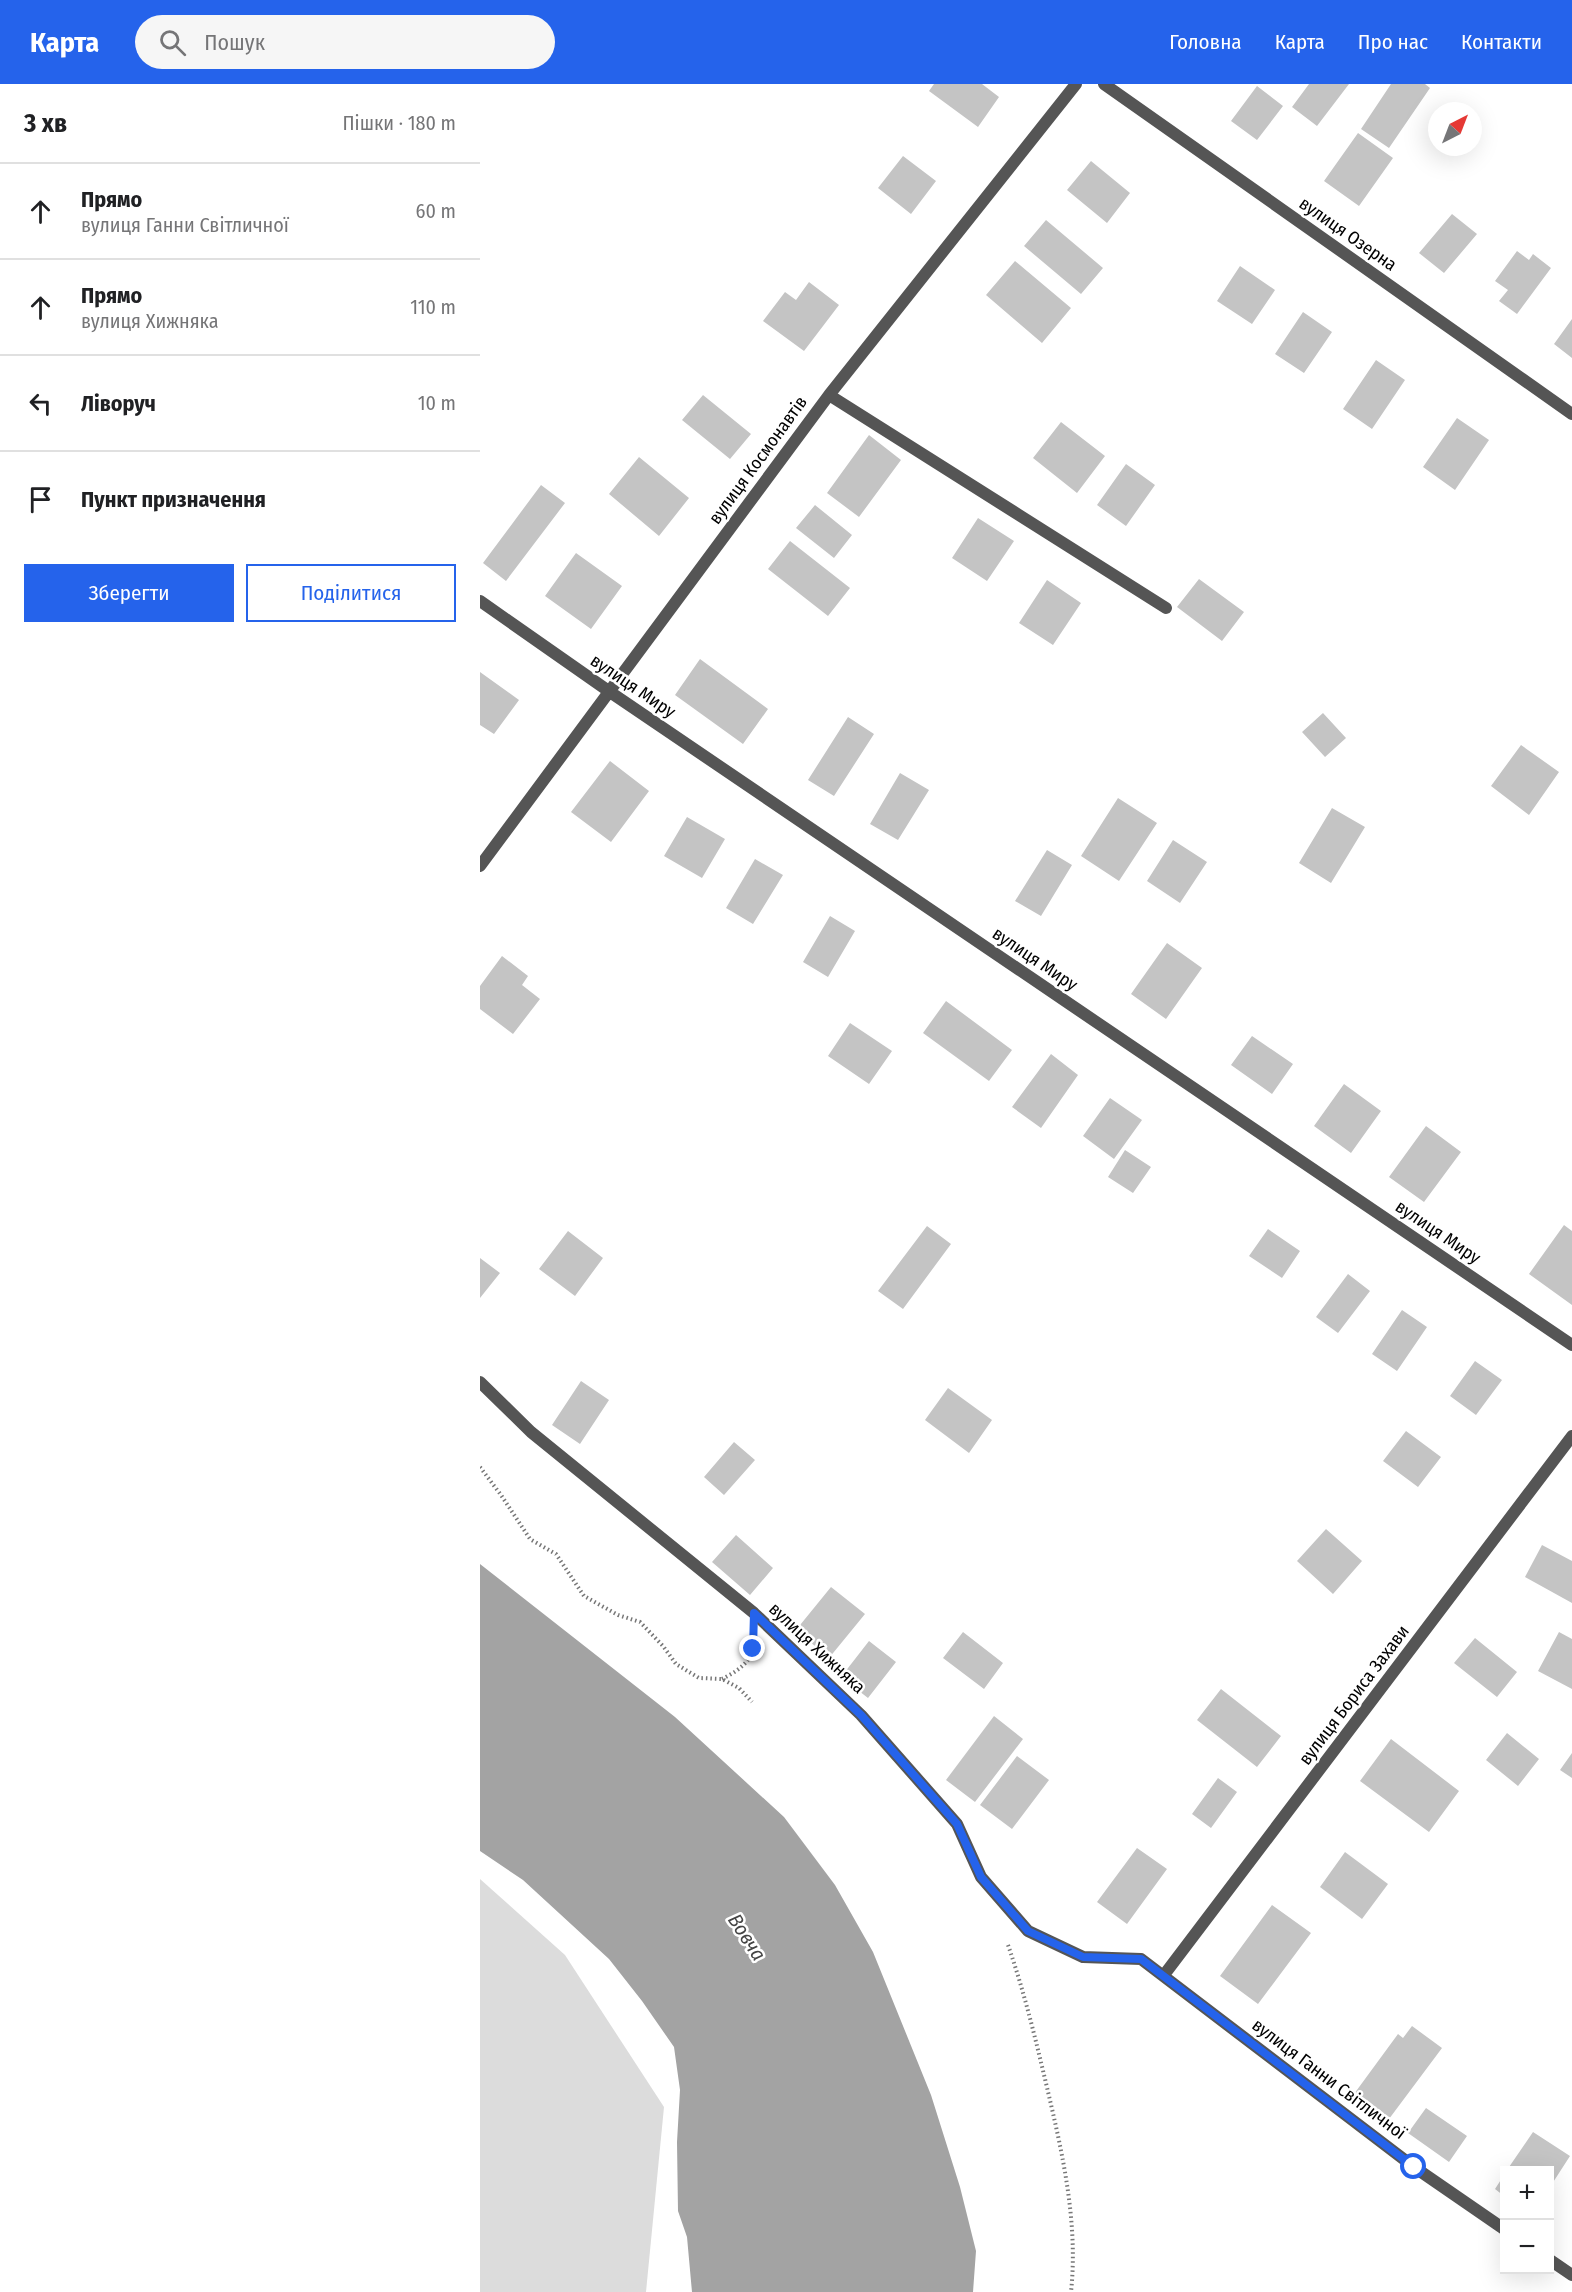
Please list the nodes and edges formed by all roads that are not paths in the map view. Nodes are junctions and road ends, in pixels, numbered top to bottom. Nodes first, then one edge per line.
1 (1076, 84) edge
2 (1104, 84) edge
3 (829, 395) junction
4 (1572, 414) edge
5 (480, 601) edge
6 (1166, 608) dead end
7 (610, 692) junction
8 (480, 866) edge
9 (1572, 1345) edge
10 (480, 1382) edge
11 (1572, 1436) edge
12 (1164, 1975) junction
13 (1500, 2226) edge
14 (1554, 2263) edge
15 (1572, 2275) edge

1 - 3 street, вулиця Космонавтів
2 - 4 street, вулиця Озерна
3 - 6 street
3 - 7 street, вулиця Космонавтів
5 - 7 street, вулиця Миру
7 - 8 street, вулиця Космонавтів
7 - 9 street, вулиця Миру
10 - 12 street, вулиця Хижняка
11 - 12 street, вулиця Бориса Захави
12 - 13 street, вулиця Ганни Світличної
14 - 15 street

